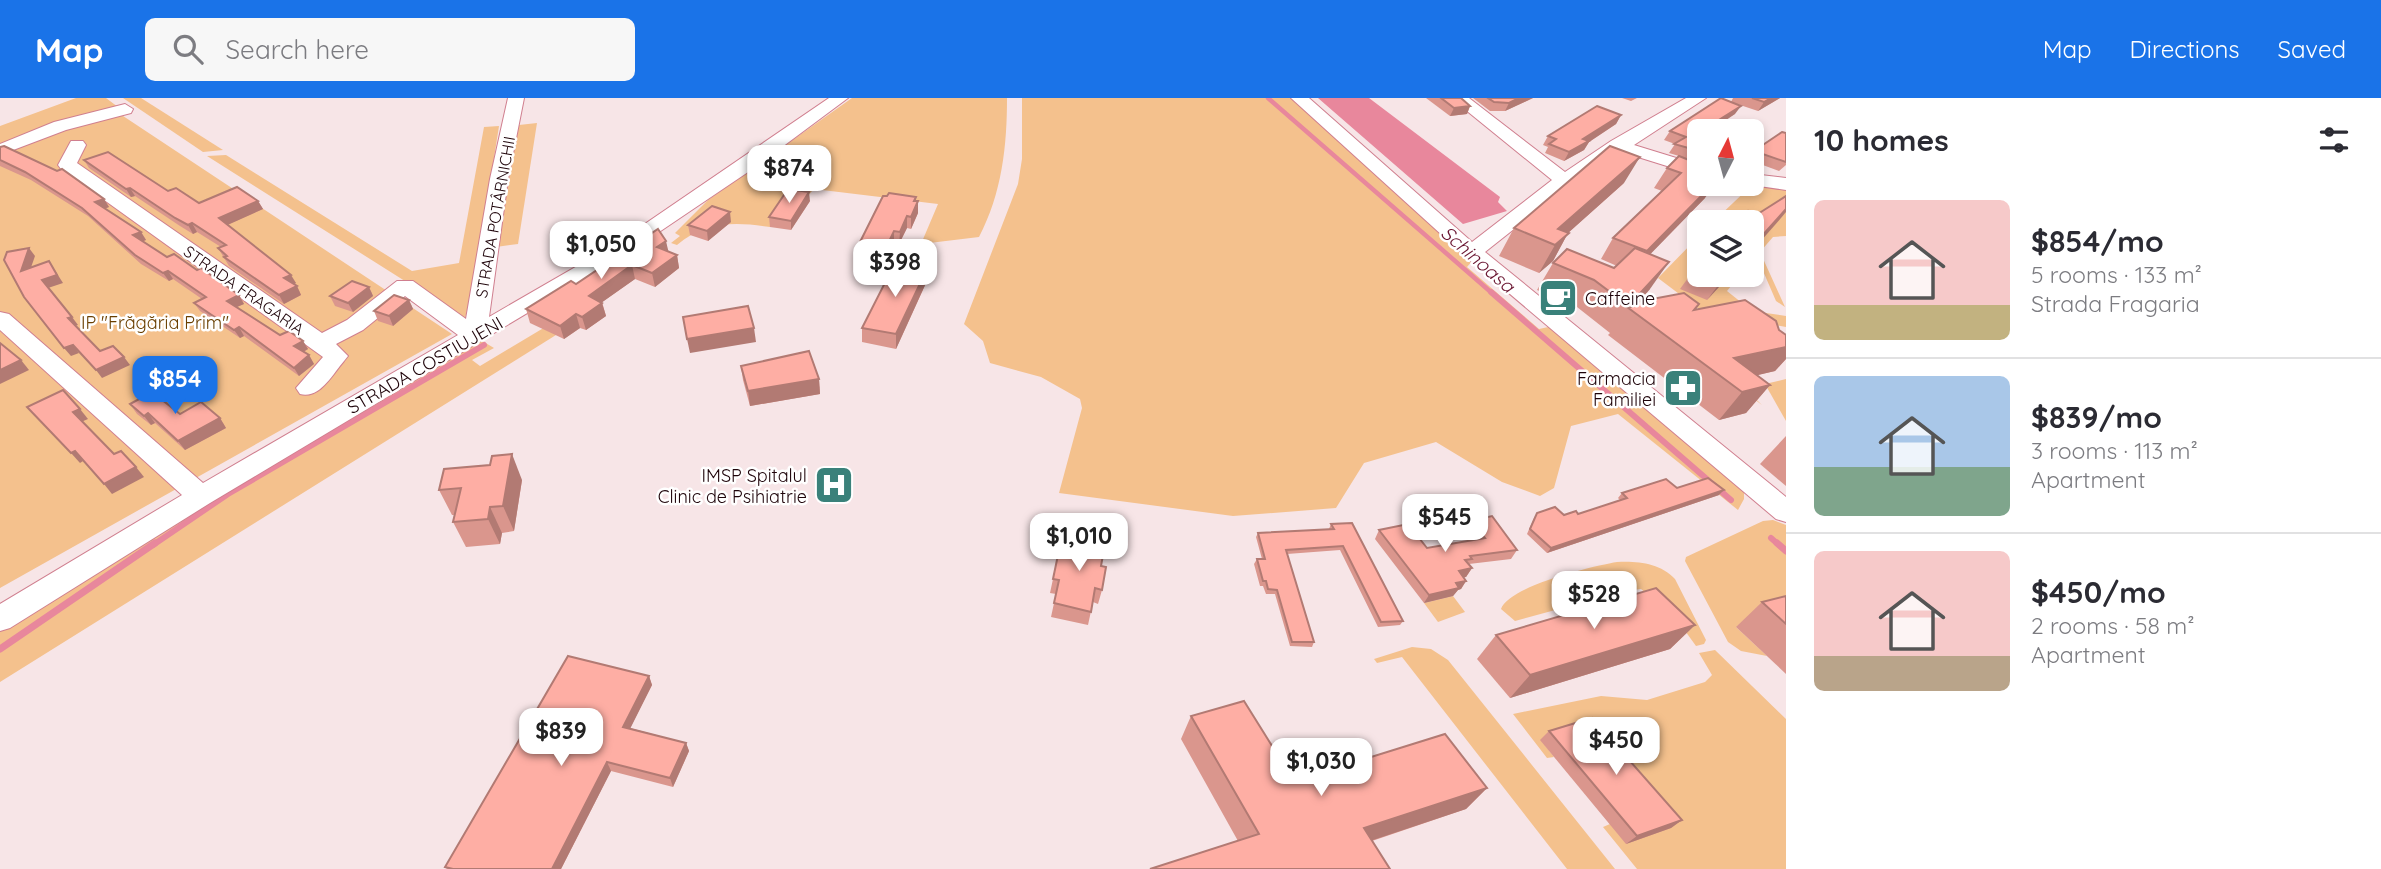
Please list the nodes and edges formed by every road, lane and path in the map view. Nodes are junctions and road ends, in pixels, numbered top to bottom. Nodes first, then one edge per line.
1 (516, 98) edge
2 (840, 98) edge
3 (1299, 98) edge
4 (1459, 98) edge
5 (1698, 98) edge
6 (125, 109) dead end
7 (77, 145) dead end
8 (1617, 145) junction
9 (14, 150) edge
10 (1687, 167) edge
11 (1564, 180) junction
12 (1764, 181) edge
13 (1786, 184) edge
14 (1472, 252) junction
15 (1, 319) edge
16 (475, 336) junction
17 (321, 343) junction
18 (308, 388) dead end
19 (201, 496) junction
20 (1786, 512) edge
21 (0, 618) edge

1 - 16 street, STRADA POTÂRNICHII
2 - 16 street, STRADA COSTIUJENI
3 - 14 street
4 - 11 street
5 - 8 street
6 - 9 street
7 - 17 street, STRADA FRAGARIA
8 - 10 street
8 - 11 street
11 - 14 street
12 - 13 street
14 - 20 street
15 - 19 street
16 - 17 street, STRADA FRAGARIA
16 - 19 street, STRADA COSTIUJENI
17 - 18 street
19 - 21 street, STRADA COSTIUJENI

